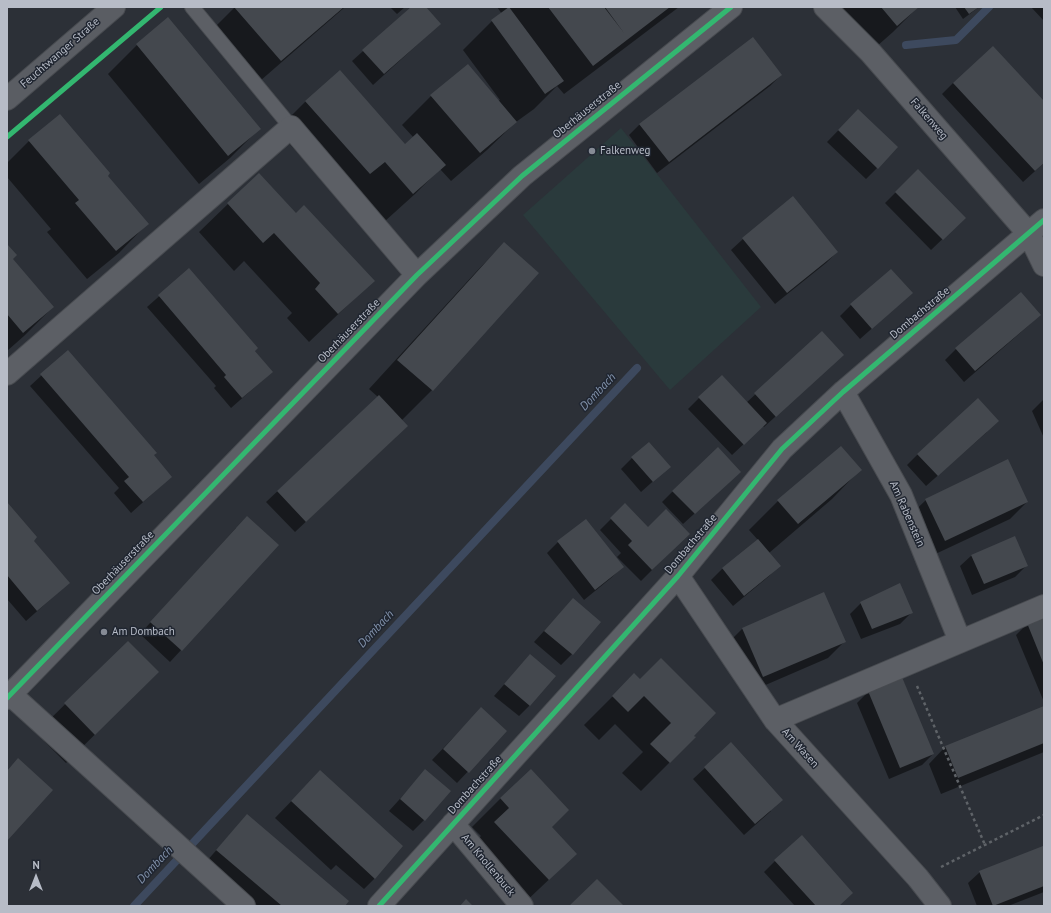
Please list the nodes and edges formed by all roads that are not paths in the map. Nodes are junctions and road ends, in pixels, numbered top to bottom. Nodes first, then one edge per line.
1 (114, 7) edge
2 (192, 7) edge
3 (731, 7) edge
4 (825, 7) edge
5 (7, 99) edge
6 (291, 127) junction
7 (1036, 227) edge
8 (1044, 265) edge
9 (417, 275) junction
10 (7, 374) edge
11 (843, 392) junction
12 (678, 576) junction
13 (1044, 606) edge
14 (960, 641) junction
15 (9, 696) edge
16 (775, 720) junction
17 (453, 824) junction
18 (244, 906) edge
19 (379, 906) edge
20 (522, 906) edge
21 (940, 906) edge

1 - 5 main road, Feuchtwanger Straße
2 - 6 lane
3 - 9 street, Oberhäuserstraße
4 - 7 street, Falkenweg
6 - 9 street
6 - 10 street
7 - 8 street, Falkenweg
7 - 11 street, Dombachstraße
9 - 15 street, Oberhäuserstraße
11 - 12 street, Dombachstraße
11 - 14 street, Am Rabenstein
12 - 16 street, Am Wasen
12 - 17 street, Dombachstraße
13 - 14 street
14 - 16 street
15 - 18 street
16 - 21 street, Am Wasen
17 - 19 street, Dombachstraße
17 - 20 street, Am Knollenbuck

